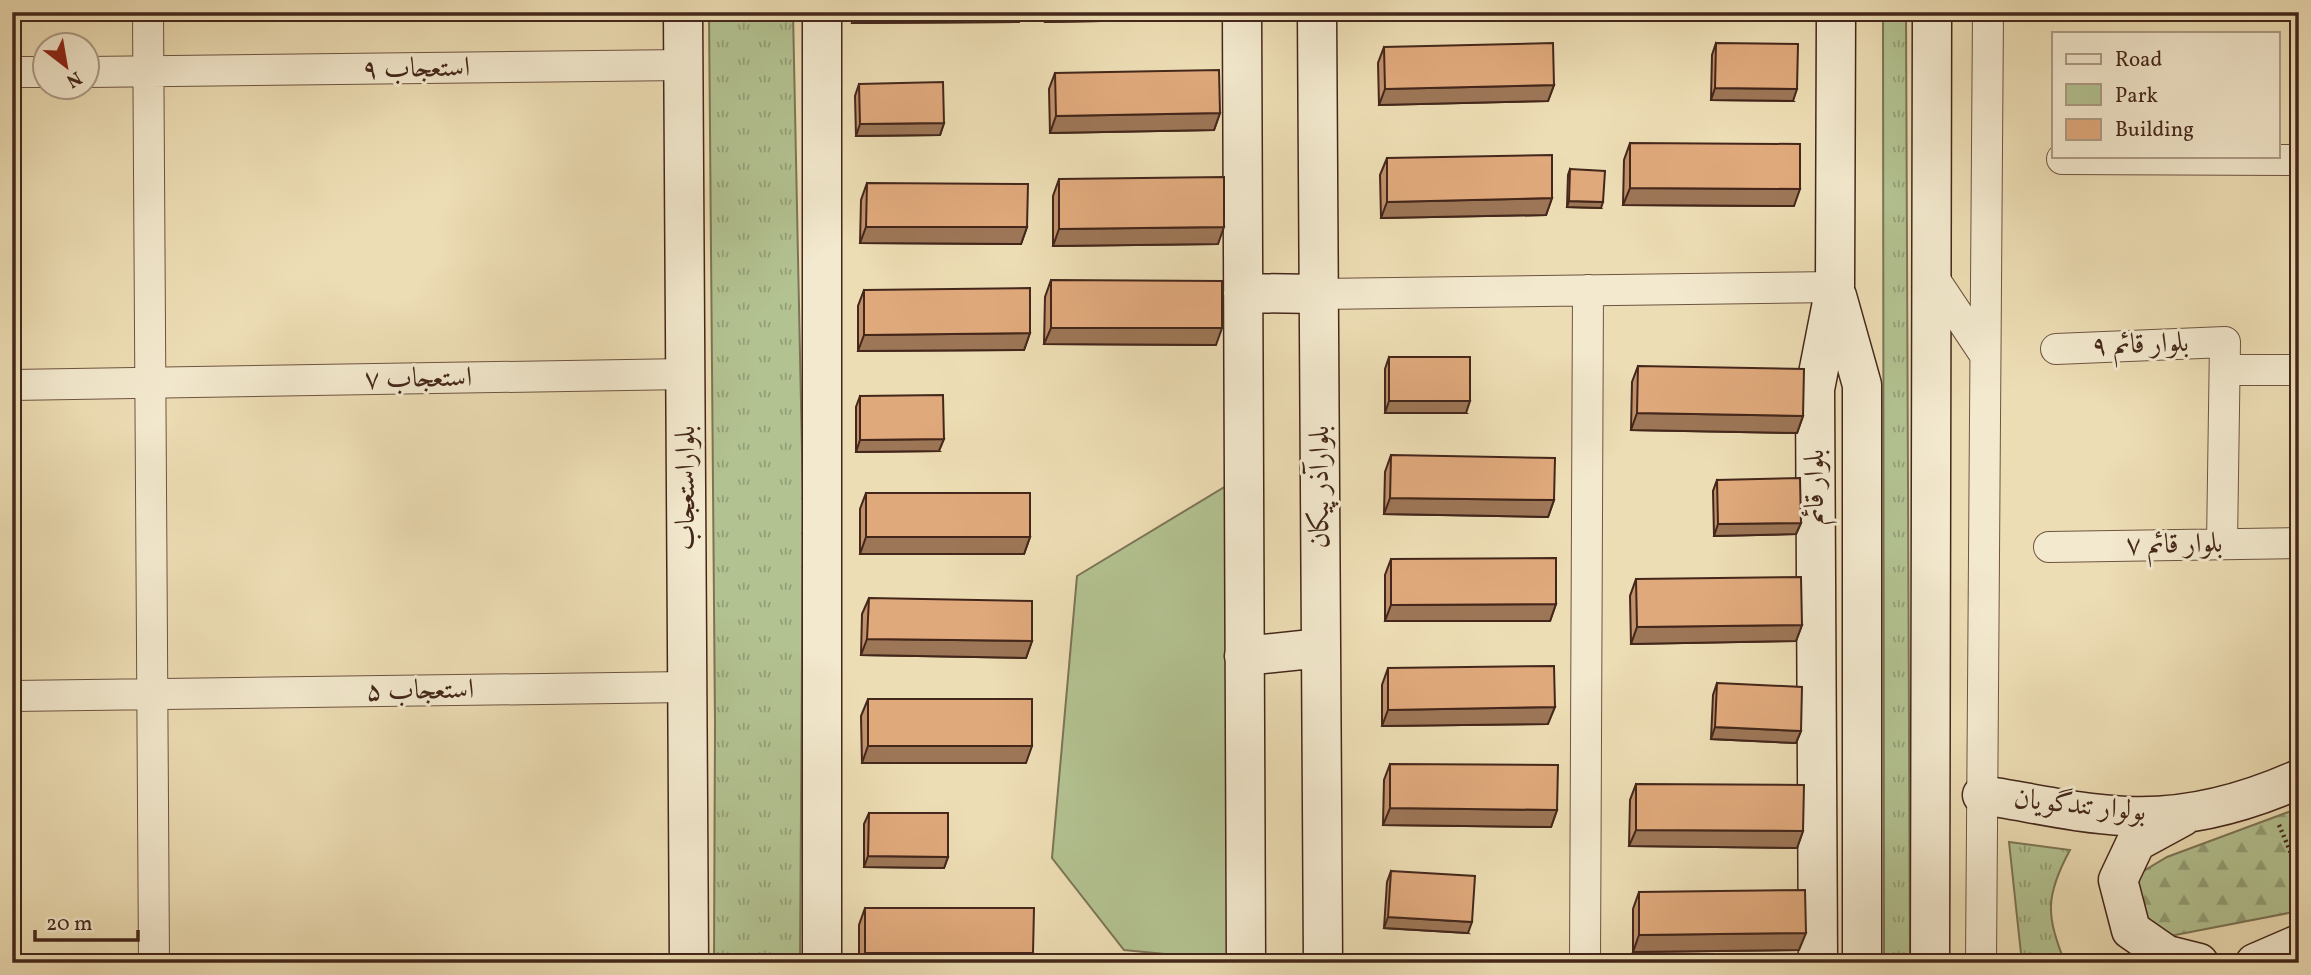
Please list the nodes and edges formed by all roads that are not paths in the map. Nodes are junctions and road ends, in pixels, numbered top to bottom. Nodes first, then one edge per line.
1 (148, 12) edge
2 (683, 12) edge
3 (822, 12) edge
4 (1242, 12) edge
5 (1317, 12) edge
6 (1836, 12) edge
7 (1932, 12) edge
8 (1987, 12) edge
9 (684, 65) junction
10 (12, 72) edge
11 (32, 72) edge
12 (102, 72) edge
13 (148, 72) junction
14 (2062, 159) dead end
15 (2299, 160) edge
16 (1933, 277) junction
17 (1835, 287) junction
18 (1588, 290) junction
19 (1243, 293) junction
20 (1319, 294) junction
21 (2056, 349) dead end
22 (1985, 355) junction
23 (2225, 356) junction
24 (2299, 370) edge
25 (686, 374) junction
26 (150, 384) junction
27 (12, 385) edge
28 (2299, 543) edge
29 (2222, 544) junction
30 (2049, 547) dead end
31 (1321, 648) junction
32 (1244, 656) junction
33 (687, 687) junction
34 (153, 695) junction
35 (12, 696) edge
36 (2283, 786) edge
37 (1982, 795) junction
38 (2190, 813) junction
39 (2299, 944) edge
40 (155, 963) edge
41 (689, 963) edge
42 (822, 963) edge
43 (1245, 963) edge
44 (1323, 963) edge
45 (1585, 963) edge
46 (1818, 963) edge
47 (1862, 963) edge
48 (1930, 963) edge
49 (1981, 963) edge
50 (2199, 963) edge
51 (2255, 963) edge

1 - 13 street
2 - 9 street, بلواراستعجاب
3 - 42 street
4 - 19 street
5 - 20 street, بلوارآذر پیکان
6 - 17 street, بلوار قائم
7 - 16 street
8 - 22 street
9 - 13 street, استعجاب ۹
9 - 25 street, بلواراستعجاب
10 - 11 street
12 - 13 street, استعجاب ۹
13 - 26 street
14 - 15 street
16 - 22 street
16 - 48 street
17 - 18 street
17 - 46 street, بلوار قائم
17 - 47 street
18 - 20 street
18 - 45 street
19 - 20 street
19 - 32 street
20 - 31 street, بلوارآذر پیکان
21 - 23 street, بلوار قائم ۹
22 - 37 street
23 - 24 street, بلوار قائم ۹
23 - 29 street
25 - 26 street, استعجاب ۷
25 - 33 street, بلواراستعجاب
26 - 27 street, استعجاب ۷
26 - 34 street
28 - 29 street, بلوار قائم ۷
29 - 30 street, بلوار قائم ۷
31 - 32 street
31 - 44 street, بلوارآذر پیکان
32 - 43 street
33 - 34 street, استعجاب ۵
33 - 41 street, بلواراستعجاب
34 - 35 street, استعجاب ۵
34 - 40 street
36 - 38 street, بولوار تندگویان
37 - 38 street, بولوار تندگویان
37 - 49 street
38 - 50 street
39 - 51 street

